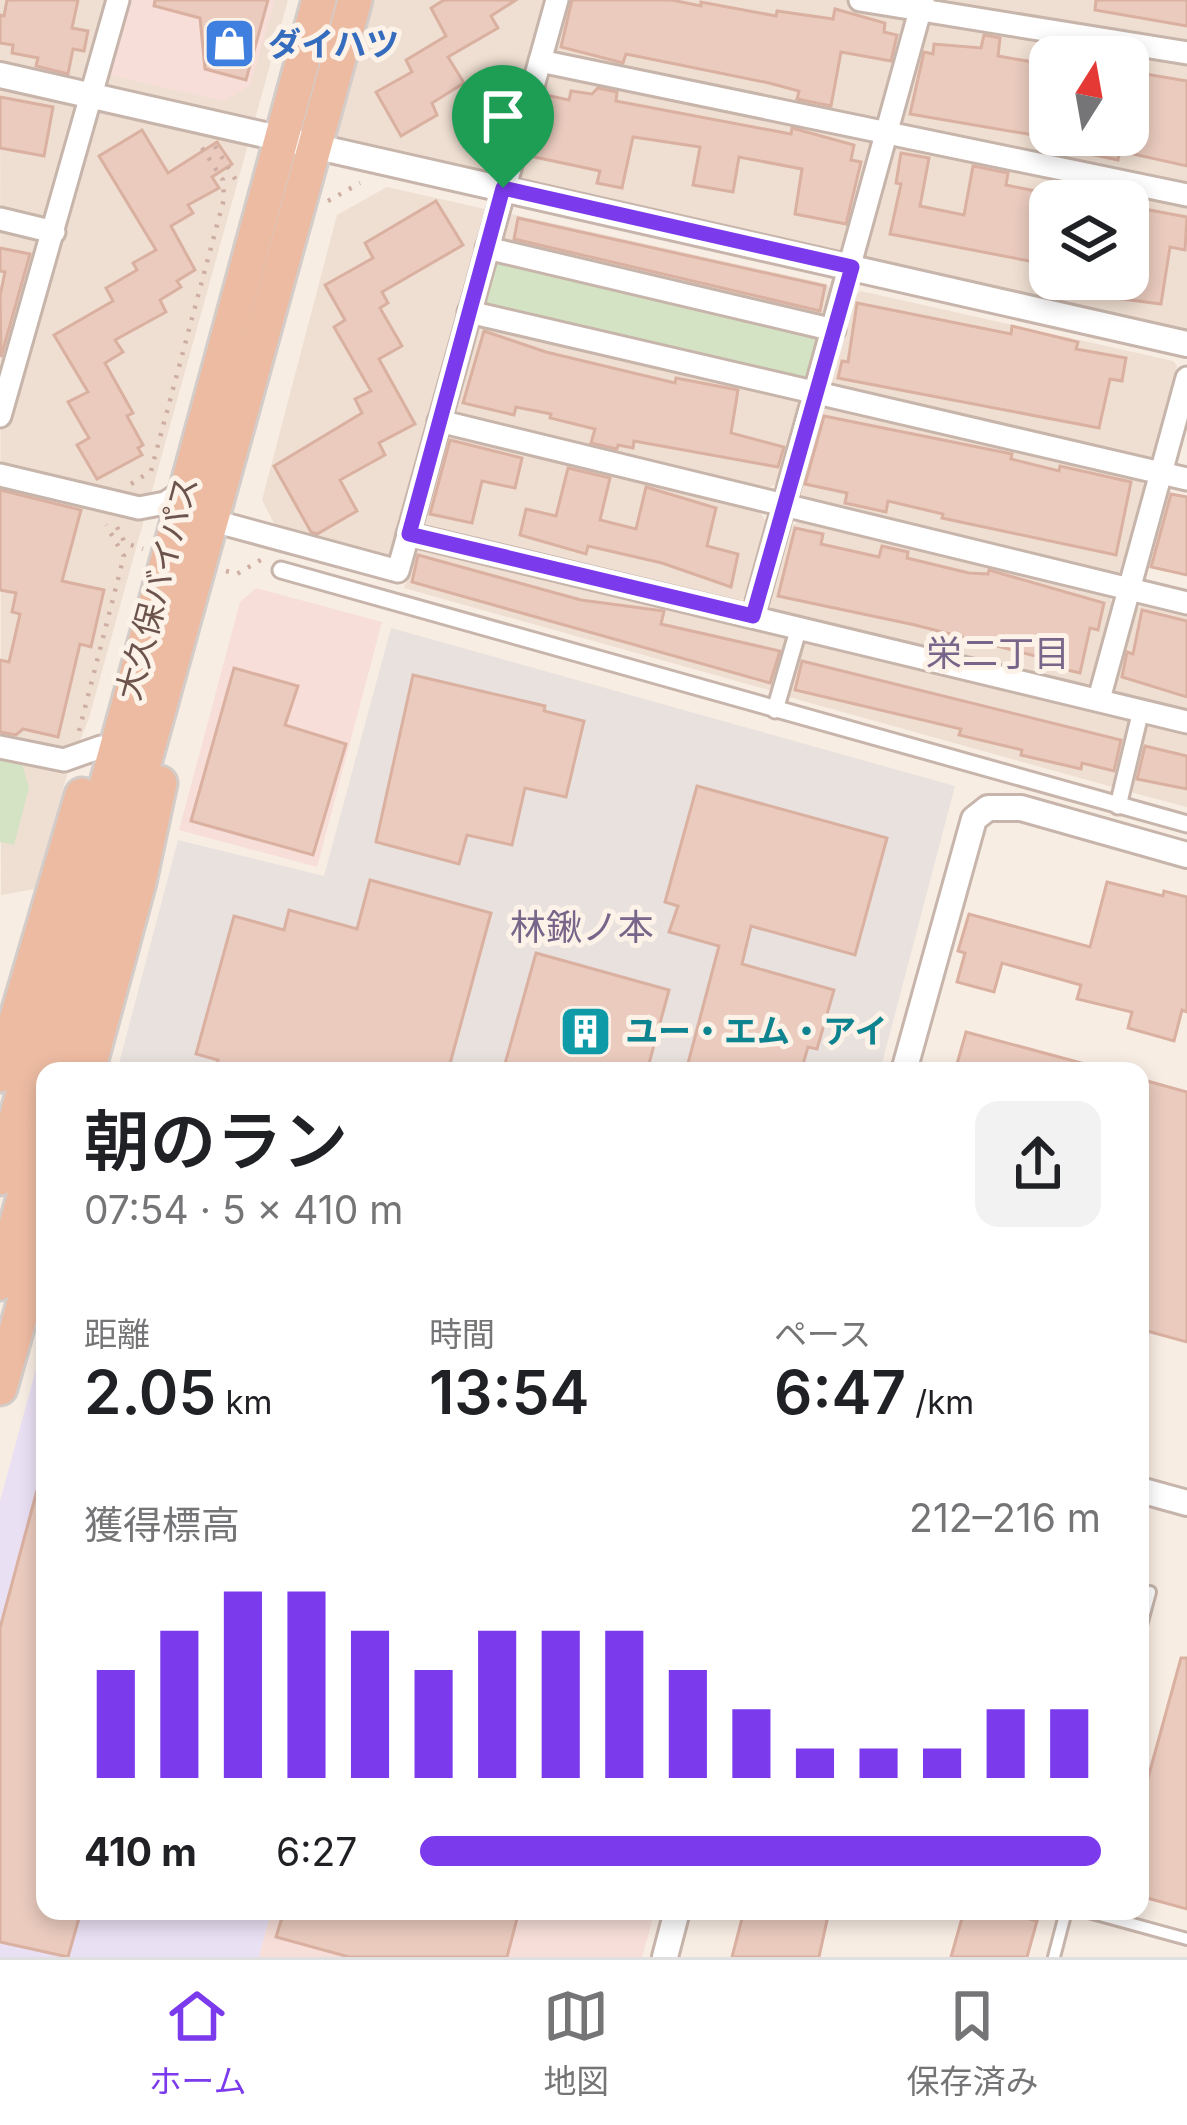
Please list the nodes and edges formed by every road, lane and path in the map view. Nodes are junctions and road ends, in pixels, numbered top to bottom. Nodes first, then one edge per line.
1 (118, 0) edge
2 (319, 0) edge
3 (355, 0) edge
4 (556, 0) edge
5 (860, 0) edge
6 (921, 6) edge
7 (1187, 52) edge
8 (540, 61) junction
9 (0, 75) edge
10 (94, 96) junction
11 (887, 133) junction
12 (194, 135) dead end
13 (216, 141) dead end
14 (299, 141) junction
15 (370, 177) dead end
16 (237, 182) dead end
17 (503, 188) junction
18 (1187, 195) edge
19 (322, 204) dead end
20 (0, 219) edge
21 (54, 232) junction
22 (487, 248) junction
23 (852, 267) junction
24 (469, 312) junction
25 (834, 330) junction
26 (1187, 344) edge
27 (9, 348) edge
28 (1187, 378) edge
29 (815, 394) junction
30 (0, 416) edge
31 (439, 421) junction
32 (1161, 473) junction
33 (0, 475) edge
34 (1187, 479) edge
35 (182, 493) junction
36 (105, 500) junction
37 (783, 505) junction
38 (210, 520) junction
39 (409, 534) junction
40 (274, 553) dead end
41 (216, 569) dead end
42 (281, 570) dead end
43 (1128, 589) junction
44 (1187, 603) edge
45 (753, 616) junction
46 (799, 627) junction
47 (178, 645) junction
48 (133, 677) junction
49 (1099, 699) junction
50 (775, 710) junction
51 (1141, 710) junction
52 (1187, 722) edge
53 (0, 747) edge
54 (101, 747) junction
55 (64, 760) junction
56 (1118, 806) junction
57 (1187, 824) edge
58 (1187, 855) edge
59 (92, 902) junction
60 (39, 1062) edge
61 (61, 1062) edge
62 (90, 1062) edge
63 (906, 1062) edge
64 (36, 1070) edge
65 (0, 1076) edge
66 (36, 1153) edge
67 (0, 1178) edge
68 (36, 1260) edge
69 (0, 1283) edge
70 (0, 1388) edge
71 (1149, 1492) edge
72 (1187, 1503) edge
73 (1150, 1592) dead end
74 (1149, 1596) edge
75 (674, 1920) edge
76 (1064, 1920) edge
77 (1117, 1920) edge
78 (1187, 1939) edge
79 (665, 1957) edge
80 (1054, 1957) edge

1 - 10 street
2 - 14 highway, 大久保バイパス
3 - 14 highway, 大久保バイパス
4 - 8 street
5 - 6 street
6 - 7 street
6 - 11 street
8 - 11 street
8 - 17 street
9 - 10 street
10 - 14 street
10 - 21 street
11 - 18 street
11 - 23 street
12 - 36 path
13 - 16 path
14 - 17 street
14 - 35 highway, 大久保バイパス
14 - 38 highway, 大久保バイパス
15 - 19 path
17 - 22 street
17 - 23 street
20 - 21 street
21 - 27 street
22 - 24 street
22 - 25 street
23 - 25 street
23 - 26 street
24 - 29 street
24 - 31 street
25 - 29 street
27 - 30 street
28 - 32 street
29 - 32 street
29 - 37 street
31 - 37 street
31 - 39 street
32 - 34 street
32 - 43 street
33 - 36 street
35 - 36 street
35 - 48 highway, 大久保バイパス
36 - 55 path
37 - 43 street
37 - 45 street
38 - 39 street
38 - 47 highway, 大久保バイパス
39 - 45 street
40 - 41 path
42 - 50 street
43 - 44 street
43 - 49 street
45 - 46 street
46 - 49 street
46 - 50 street
47 - 59 highway, 大久保バイパス
47 - 62 highway
48 - 54 highway
48 - 59 highway, 大久保バイパス
49 - 51 street
50 - 56 street
51 - 52 street
51 - 56 street
53 - 55 street
54 - 55 street
54 - 65 highway
56 - 57 street
58 - 63 street
59 - 60 highway, 大久保バイパス
59 - 61 highway, 大久保バイパス
64 - 67 highway, 大久保バイパス
66 - 69 highway
68 - 70 highway
71 - 72 street
73 - 74 lane
75 - 79 street
76 - 80 lane
77 - 78 lane

